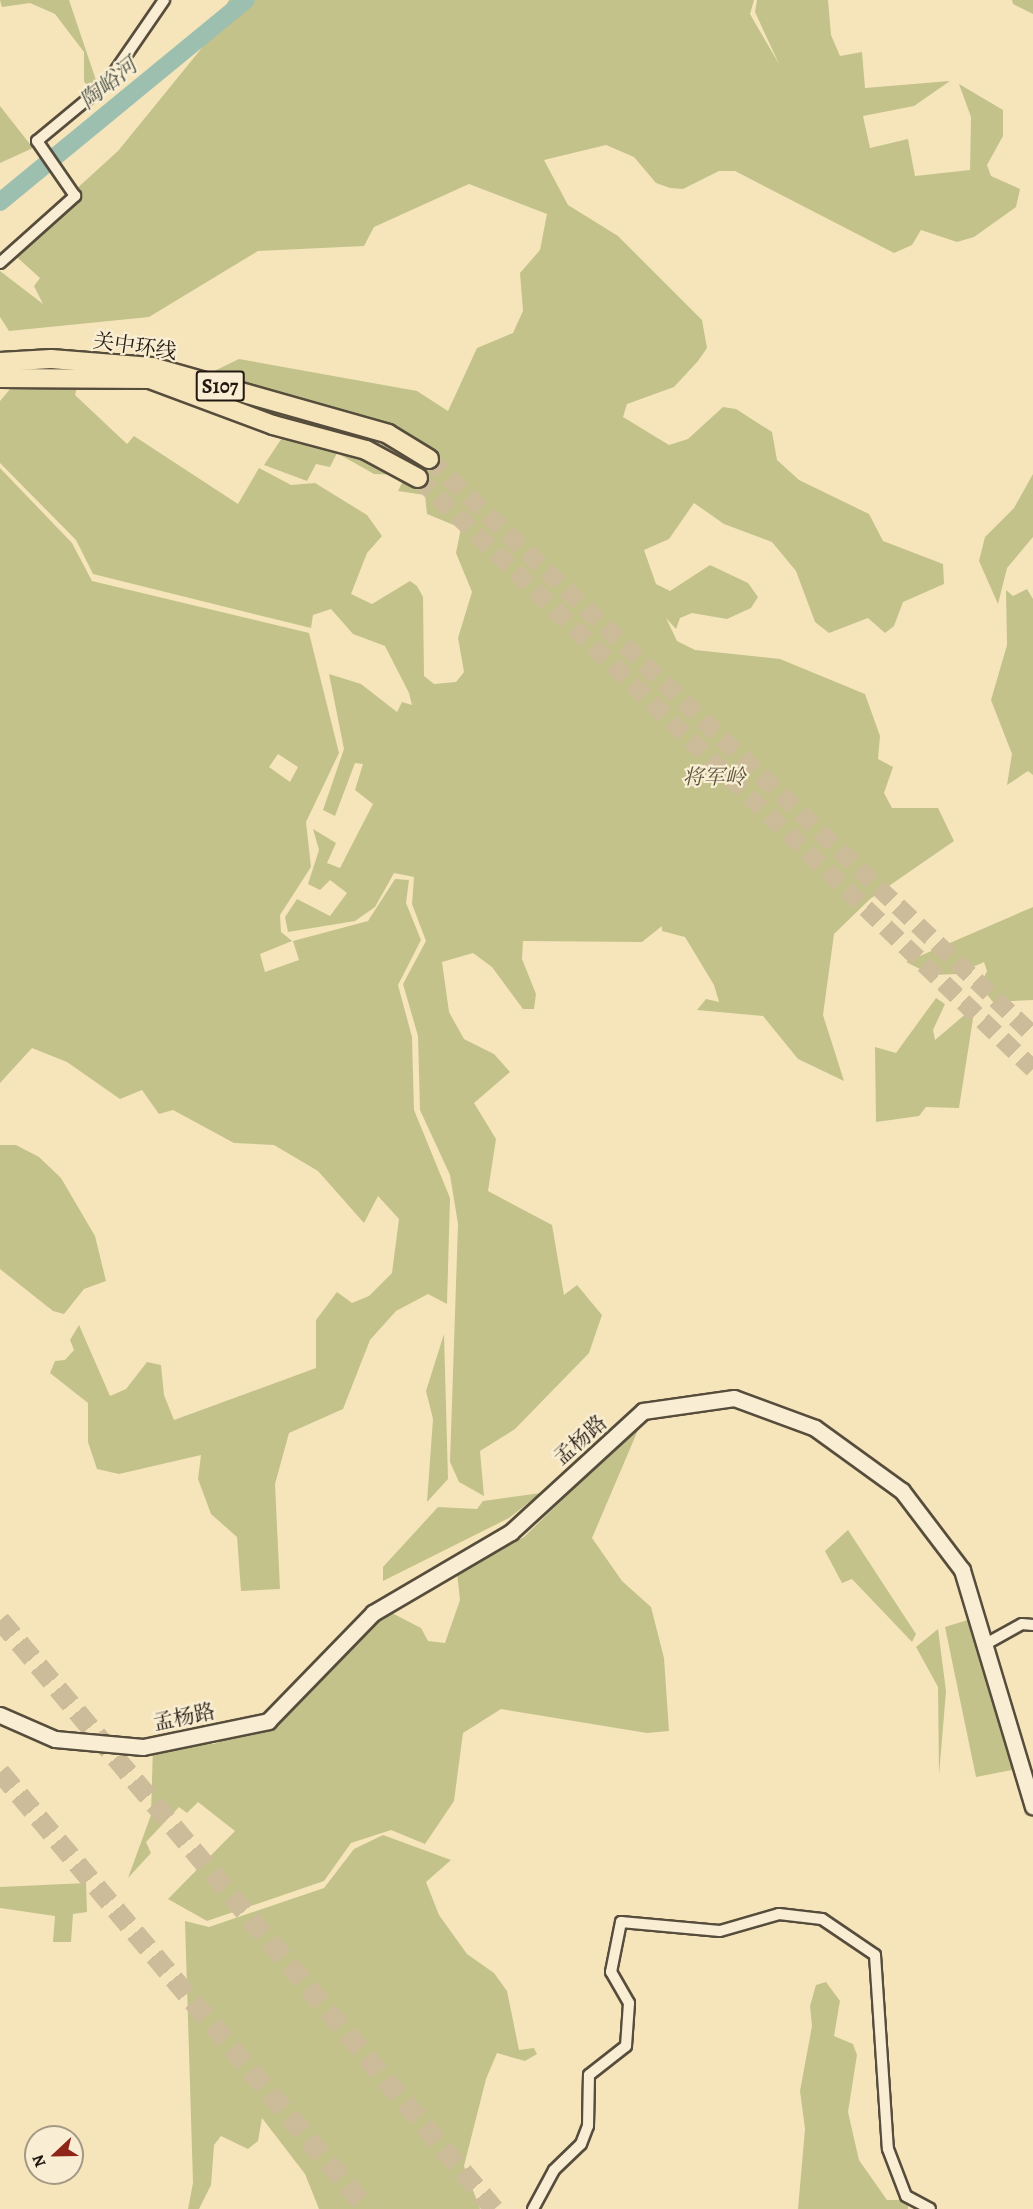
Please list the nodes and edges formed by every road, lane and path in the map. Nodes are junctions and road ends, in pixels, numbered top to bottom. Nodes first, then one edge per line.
1 (164, 0) edge
2 (0, 263) edge
3 (0, 362) edge
4 (0, 378) edge
5 (429, 459) tunnel mouth
6 (418, 478) tunnel mouth
7 (1033, 1624) edge
8 (984, 1645) junction
9 (0, 1715) edge
10 (1033, 1807) edge
11 (533, 2209) edge
12 (930, 2209) edge

1 - 2 street
3 - 5 highway, 关中环线 / S107
4 - 6 highway, 关中环线 / S107
7 - 8 street
8 - 9 main road, 孟杨路
8 - 10 main road, 孟杨路
11 - 12 street

